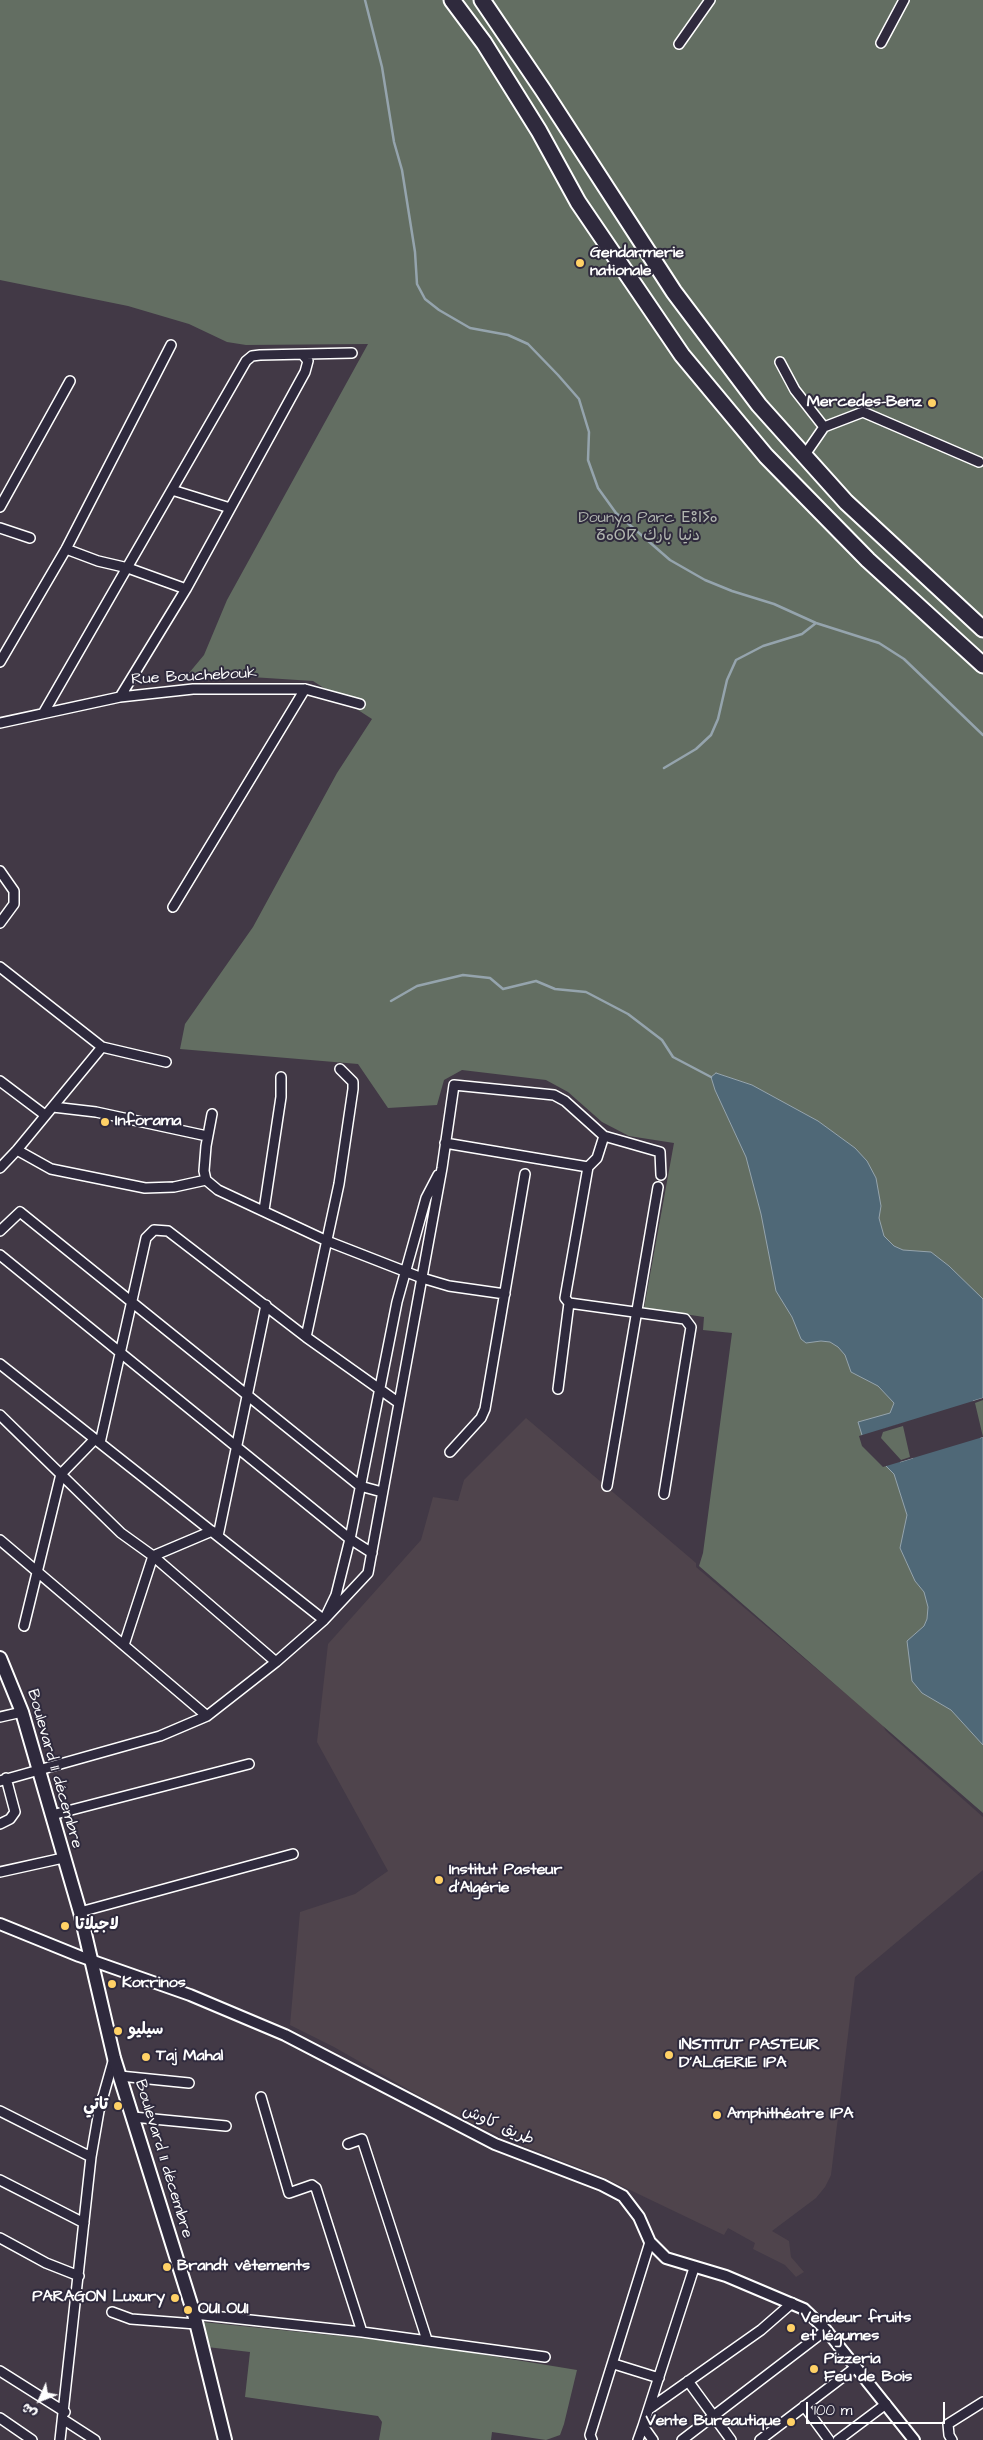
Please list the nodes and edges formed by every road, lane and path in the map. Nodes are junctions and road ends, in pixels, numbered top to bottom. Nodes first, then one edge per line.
1 (452, 0) edge
2 (482, 0) edge
3 (710, 0) edge
4 (904, 0) edge
5 (881, 43) dead end
6 (678, 44) dead end
7 (171, 345) dead end
8 (352, 353) dead end
9 (303, 355) junction
10 (780, 362) dead end
11 (70, 381) dead end
12 (824, 427) junction
13 (804, 456) junction
14 (979, 462) dead end
15 (172, 490) junction
16 (0, 507) edge
17 (230, 508) junction
18 (0, 528) edge
19 (30, 538) dead end
20 (66, 548) junction
21 (128, 568) junction
22 (186, 589) junction
23 (983, 628) edge
24 (0, 662) edge
25 (983, 665) edge
26 (305, 689) junction
27 (120, 697) junction
28 (360, 704) dead end
29 (44, 712) junction
30 (0, 723) edge
31 (0, 871) edge
32 (172, 908) dead end
33 (0, 923) edge
34 (0, 967) edge
35 (102, 1047) junction
36 (166, 1062) dead end
37 (340, 1069) dead end
38 (281, 1077) dead end
39 (0, 1080) edge
40 (53, 1107) junction
41 (212, 1114) dead end
42 (45, 1115) junction
43 (207, 1136) junction
44 (604, 1136) junction
45 (445, 1143) junction
46 (17, 1150) junction
47 (588, 1167) junction
48 (0, 1168) edge
49 (442, 1168) junction
50 (525, 1174) dead end
51 (661, 1175) dead end
52 (206, 1180) junction
53 (658, 1187) dead end
54 (264, 1210) junction
55 (0, 1231) edge
56 (327, 1241) junction
57 (0, 1255) edge
58 (406, 1270) junction
59 (422, 1278) junction
60 (505, 1294) junction
61 (132, 1302) junction
62 (569, 1303) junction
63 (266, 1305) junction
64 (637, 1312) junction
65 (306, 1337) junction
66 (122, 1353) junction
67 (0, 1364) edge
68 (379, 1388) junction
69 (558, 1389) dead end
70 (247, 1396) junction
71 (399, 1403) junction
72 (0, 1415) edge
73 (97, 1441) junction
74 (238, 1446) junction
75 (450, 1452) dead end
76 (61, 1474) junction
77 (360, 1486) junction
78 (607, 1486) dead end
79 (382, 1492) junction
80 (664, 1494) dead end
81 (215, 1534) junction
82 (350, 1539) junction
83 (0, 1540) edge
84 (372, 1553) junction
85 (153, 1556) junction
86 (37, 1571) junction
87 (324, 1620) junction
88 (24, 1626) dead end
89 (124, 1645) junction
90 (0, 1658) edge
91 (276, 1662) junction
92 (22, 1712) junction
93 (207, 1716) junction
94 (0, 1717) edge
95 (249, 1764) dead end
96 (39, 1771) junction
97 (3, 1779) edge
98 (52, 1815) junction
99 (0, 1824) edge
100 (293, 1854) dead end
101 (63, 1858) junction
102 (0, 1872) edge
103 (80, 1912) junction
104 (0, 1924) edge
105 (92, 1961) junction
106 (114, 2058) junction
107 (120, 2076) junction
108 (189, 2083) dead end
109 (261, 2097) dead end
110 (0, 2111) edge
111 (133, 2117) junction
112 (226, 2126) dead end
113 (348, 2144) dead end
114 (91, 2157) junction
115 (0, 2180) edge
116 (84, 2223) junction
117 (0, 2238) edge
118 (650, 2242) junction
119 (694, 2268) junction
120 (79, 2276) junction
121 (792, 2303) junction
122 (112, 2312) dead end
123 (195, 2319) junction
124 (826, 2330) junction
125 (362, 2332) junction
126 (427, 2340) junction
127 (545, 2357) dead end
128 (614, 2364) junction
129 (856, 2367) junction
130 (0, 2372) edge
131 (659, 2378) junction
132 (688, 2381) junction
133 (983, 2402) edge
134 (886, 2404) junction
135 (804, 2406) junction
136 (649, 2409) junction
137 (64, 2416) junction
138 (713, 2417) junction
139 (0, 2418) edge
140 (643, 2426) junction
141 (32, 2440) edge
142 (60, 2440) edge
143 (95, 2440) edge
144 (225, 2440) edge
145 (592, 2440) edge
146 (638, 2440) edge
147 (653, 2440) edge
148 (682, 2440) edge
149 (731, 2440) edge
150 (760, 2440) edge
151 (829, 2440) edge
152 (838, 2440) edge
153 (914, 2440) edge
154 (952, 2440) edge

1 - 25 highway
2 - 13 highway
3 - 6 street
4 - 5 street
7 - 20 street
8 - 9 street
9 - 15 street
9 - 17 street
10 - 12 street
11 - 16 street
12 - 13 street
12 - 14 street
13 - 23 highway
15 - 17 street
15 - 21 street
17 - 22 street
18 - 19 street
20 - 21 street
20 - 24 street
21 - 22 street
21 - 29 street
22 - 27 street
26 - 27 street, Rue Bouchebouk
26 - 28 street, Rue Bouchebouk
26 - 32 street
27 - 29 street, Rue Bouchebouk
29 - 30 street, Rue Bouchebouk
31 - 33 street
34 - 35 street
35 - 36 street
35 - 40 street
37 - 56 street
38 - 54 street
39 - 42 street
40 - 42 street
40 - 43 street
41 - 43 street
42 - 46 street
43 - 52 street
44 - 45 street
44 - 47 street
44 - 51 street
45 - 47 street
45 - 49 street
46 - 48 street
46 - 52 street
47 - 62 street
49 - 58 street
49 - 59 street
50 - 60 street
52 - 54 street
53 - 64 street
54 - 56 street
55 - 61 street
56 - 58 street
56 - 65 street
57 - 66 street
58 - 59 street
58 - 68 street
59 - 60 street
59 - 71 street
60 - 75 street
61 - 63 street
61 - 66 street
61 - 70 street
62 - 64 street
62 - 69 street
63 - 65 street
63 - 70 street
64 - 78 street
64 - 80 street
65 - 68 street
66 - 73 street
66 - 74 street
67 - 73 street
68 - 71 street
68 - 77 street
70 - 74 street
70 - 77 street
71 - 79 street
72 - 76 street
73 - 76 street
73 - 81 street
74 - 81 street
74 - 82 street
76 - 85 street
76 - 86 street
77 - 79 street
77 - 82 street
79 - 84 street
81 - 85 street
81 - 87 street
82 - 84 street
82 - 87 street
83 - 86 street
84 - 87 street
85 - 89 street
85 - 91 street
86 - 88 street
86 - 89 street
87 - 91 street
89 - 93 street
90 - 92 main road, Boulevard 11 décembre
91 - 93 street
92 - 94 street
92 - 96 main road, Boulevard 11 décembre
93 - 96 street
95 - 98 street
96 - 97 street
96 - 98 main road, Boulevard 11 décembre
97 - 99 street
98 - 101 main road, Boulevard 11 décembre
100 - 103 street
101 - 102 street
101 - 103 main road, Boulevard 11 décembre
103 - 105 main road, Boulevard 11 décembre
104 - 105 street, طريق كاوش
105 - 106 main road, Boulevard 11 décembre
105 - 118 street, طريق كاوش
106 - 107 main road, Boulevard 11 décembre
106 - 114 street
107 - 108 street
107 - 111 main road, Boulevard 11 décembre
109 - 125 street
110 - 114 street
111 - 112 street
111 - 123 main road, Boulevard 11 décembre
113 - 126 street
114 - 116 street
115 - 116 street
116 - 120 street
117 - 120 street
118 - 119 street, طريق كاوش
118 - 128 street
119 - 121 street, طريق كاوش
119 - 131 street
120 - 137 street
121 - 124 street, طريق كاوش
121 - 132 street
122 - 123 street
123 - 125 street
123 - 144 main road, Boulevard 11 décembre
124 - 129 street, طريق كاوش
124 - 138 street
125 - 126 street
126 - 127 street
128 - 131 street
128 - 145 street
129 - 134 street, طريق كاوش
129 - 135 street
130 - 137 street
131 - 136 street
132 - 136 street
132 - 138 street
133 - 154 street
134 - 152 street
134 - 153 street, طريق كاوش
135 - 150 street
135 - 151 street
136 - 140 street
137 - 142 street
137 - 143 street
138 - 148 street
138 - 149 street
139 - 141 street
140 - 146 street
140 - 147 street

